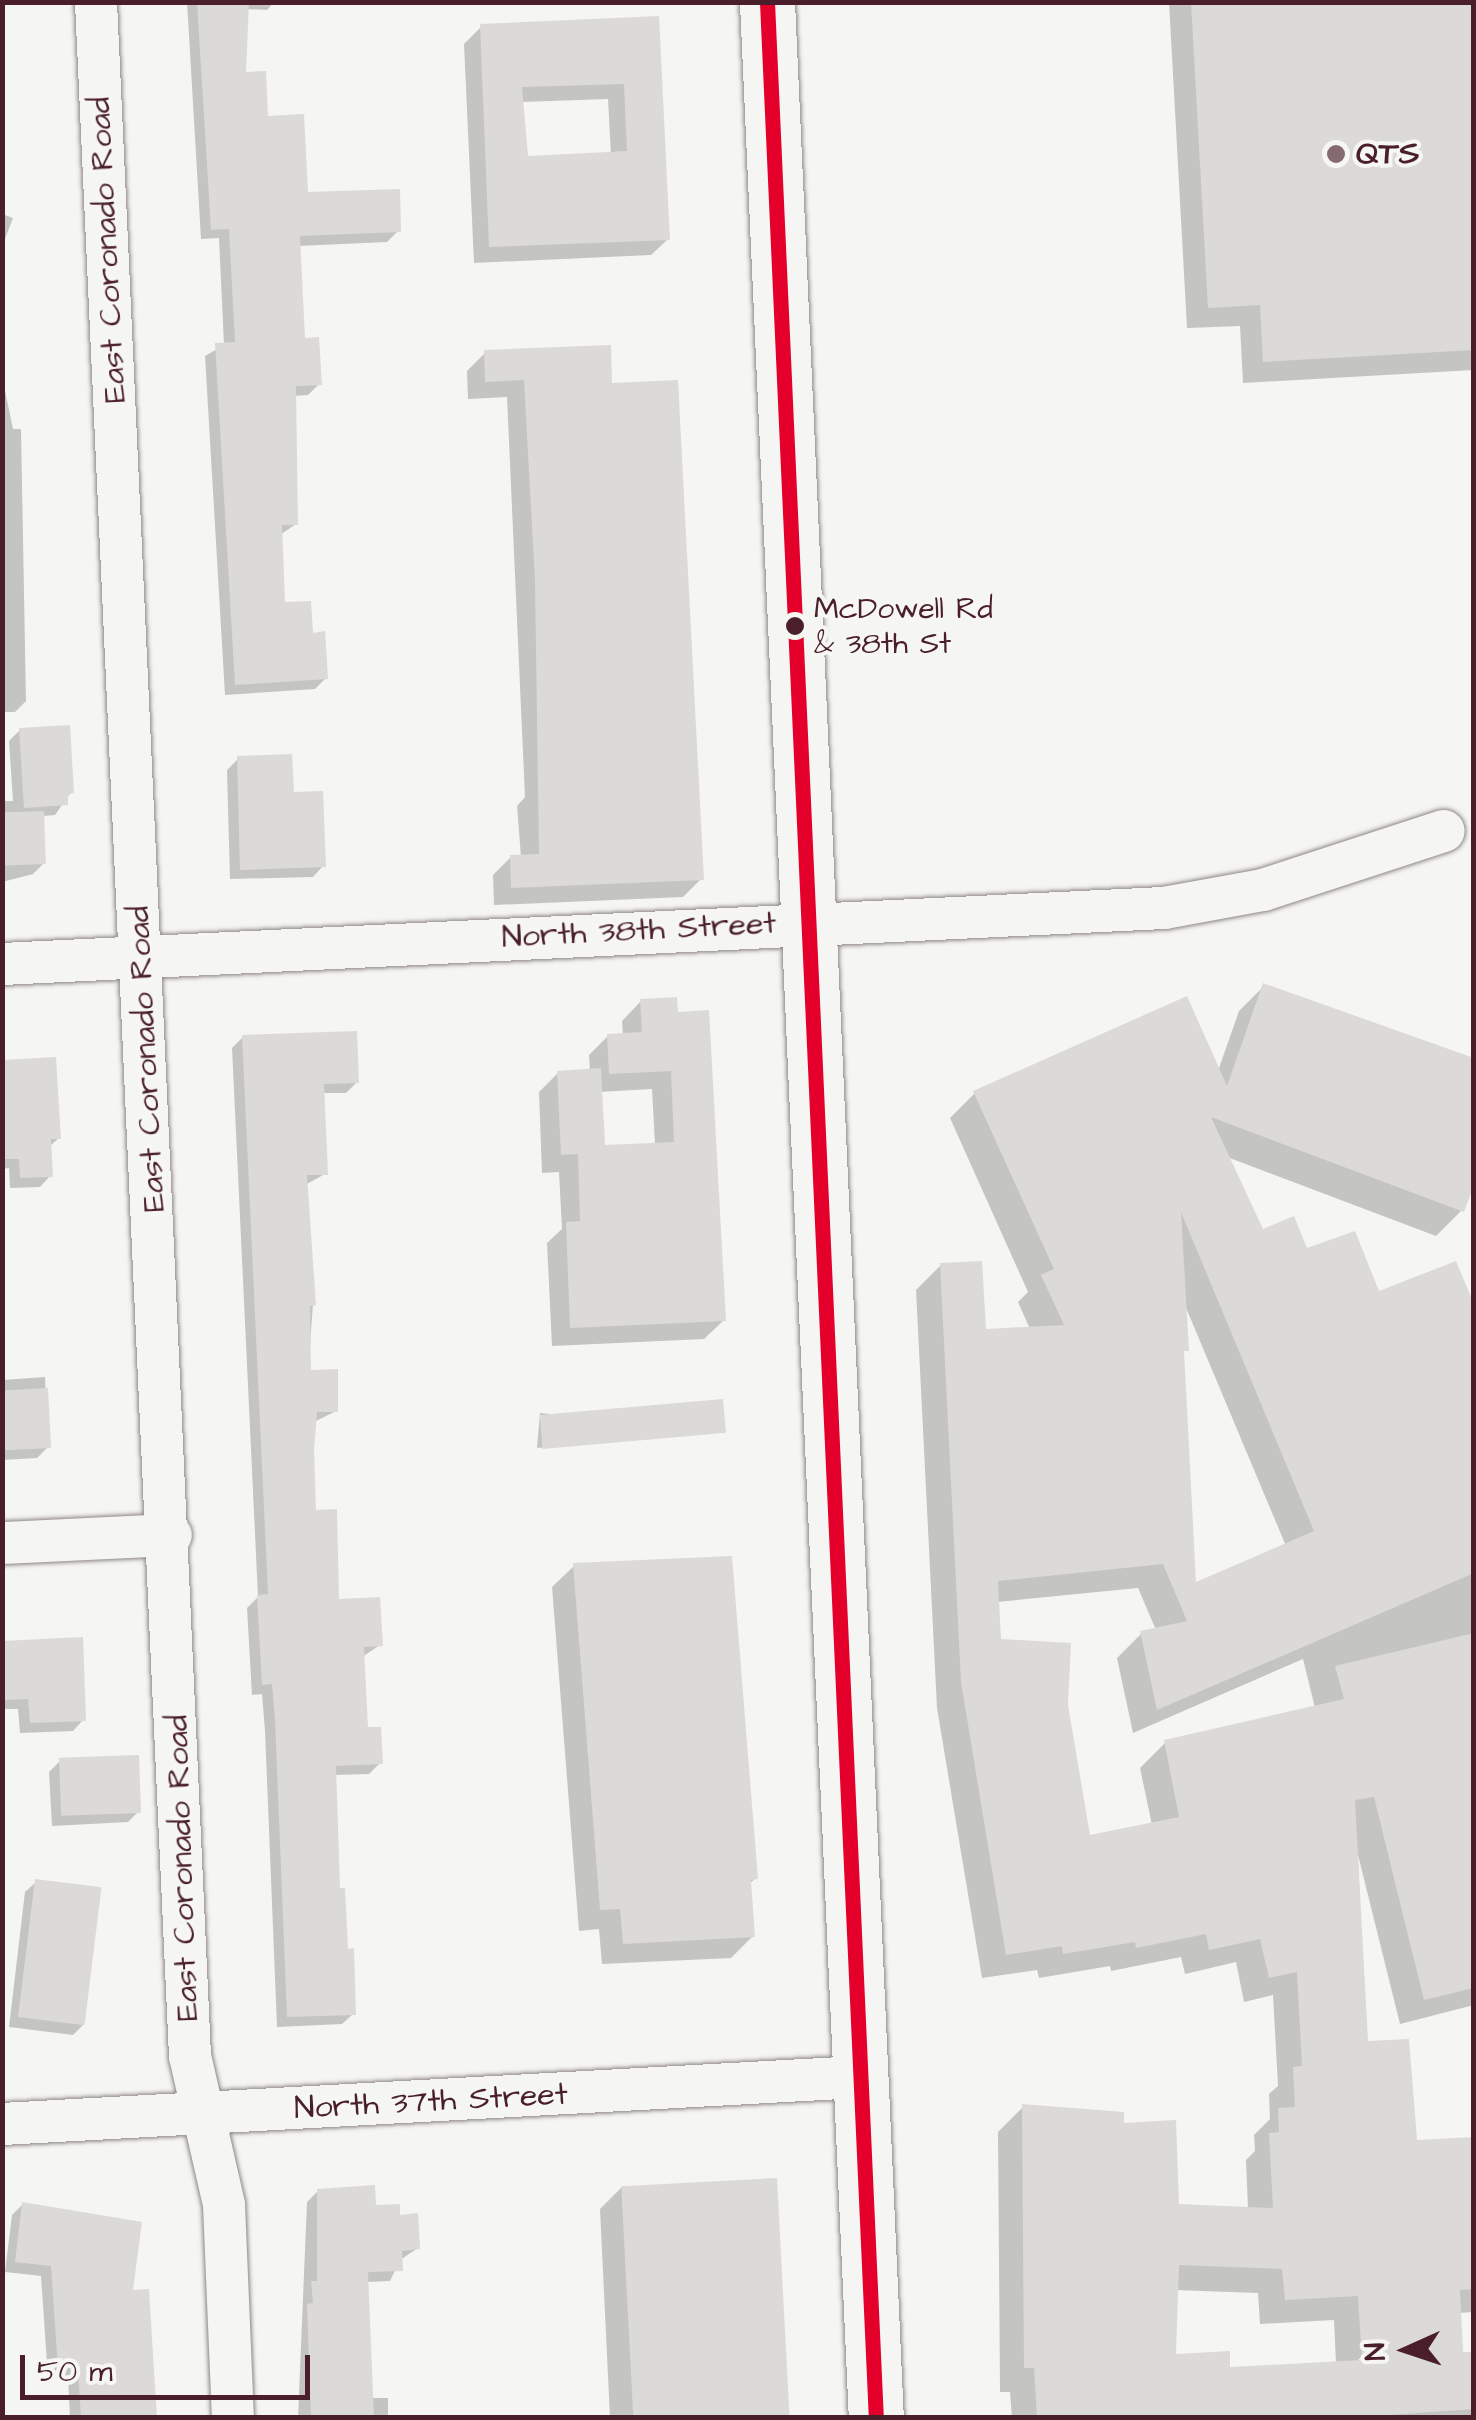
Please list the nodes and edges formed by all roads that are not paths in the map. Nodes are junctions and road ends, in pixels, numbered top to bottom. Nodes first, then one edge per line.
1 (96, 2) edge
2 (766, 2) edge
3 (1444, 831) dead end
4 (810, 924) junction
5 (142, 957) junction
6 (2, 964) edge
7 (171, 1535) junction
8 (2, 1543) edge
9 (858, 2077) junction
10 (203, 2114) junction
11 (2, 2124) edge
12 (233, 2418) edge
13 (876, 2418) edge

1 - 5 street, East Coronado Road
2 - 4 main road
3 - 4 street, North 38th Street
4 - 5 street, North 38th Street
4 - 9 main road
5 - 6 street, North 38th Street
5 - 7 street, East Coronado Road
7 - 8 street
7 - 10 street, East Coronado Road
9 - 10 street, North 37th Street
9 - 13 main road
10 - 11 street, North 37th Street
10 - 12 street, East Coronado Road

